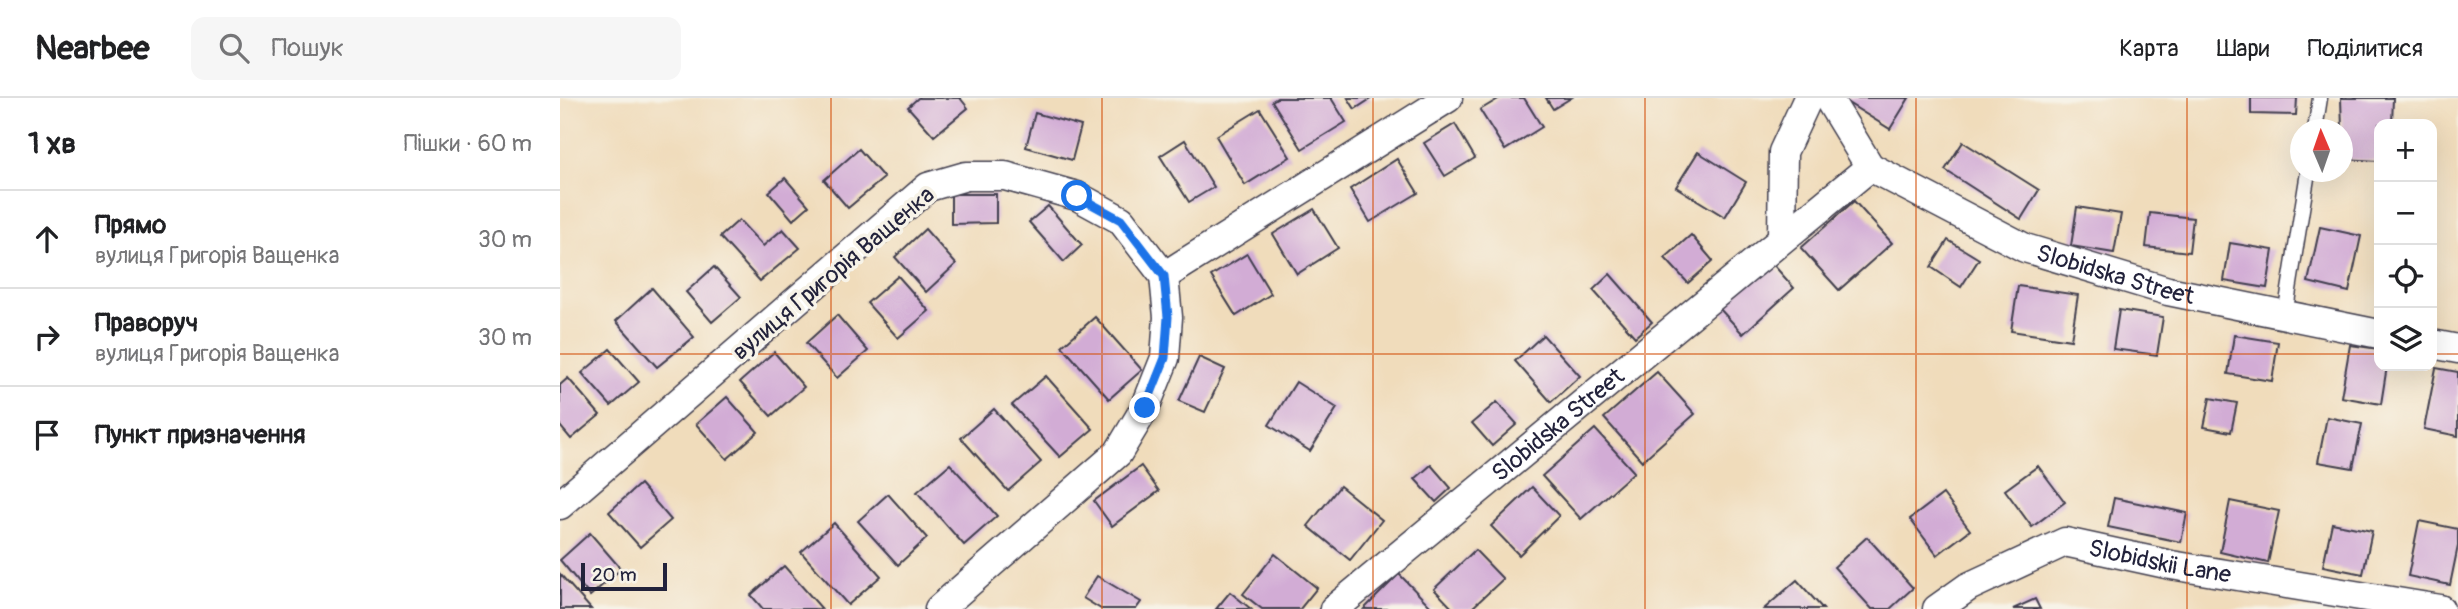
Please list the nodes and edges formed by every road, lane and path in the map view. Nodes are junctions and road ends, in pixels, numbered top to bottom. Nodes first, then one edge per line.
1 (1448, 98) edge
2 (1808, 98) edge
3 (1828, 98) edge
4 (2320, 98) edge
5 (2317, 119) edge
6 (1870, 167) junction
7 (2306, 182) edge
8 (1782, 238) junction
9 (1164, 276) junction
10 (2285, 315) junction
11 (2374, 333) edge
12 (2437, 345) edge
13 (2458, 349) edge
14 (560, 505) edge
15 (939, 609) edge
16 (1334, 609) edge
17 (1937, 609) edge
18 (2440, 609) edge

1 - 9 street
2 - 8 street
3 - 6 street
4 - 5 lane
6 - 8 street, Slobidska Street
6 - 10 street, Slobidska Street
7 - 10 lane
8 - 16 street, Slobidska Street
9 - 14 street, вулиця Григорія Ващенка
9 - 15 street
10 - 11 street, Slobidska Street
12 - 13 street
17 - 18 street, Slobidskii Lane

